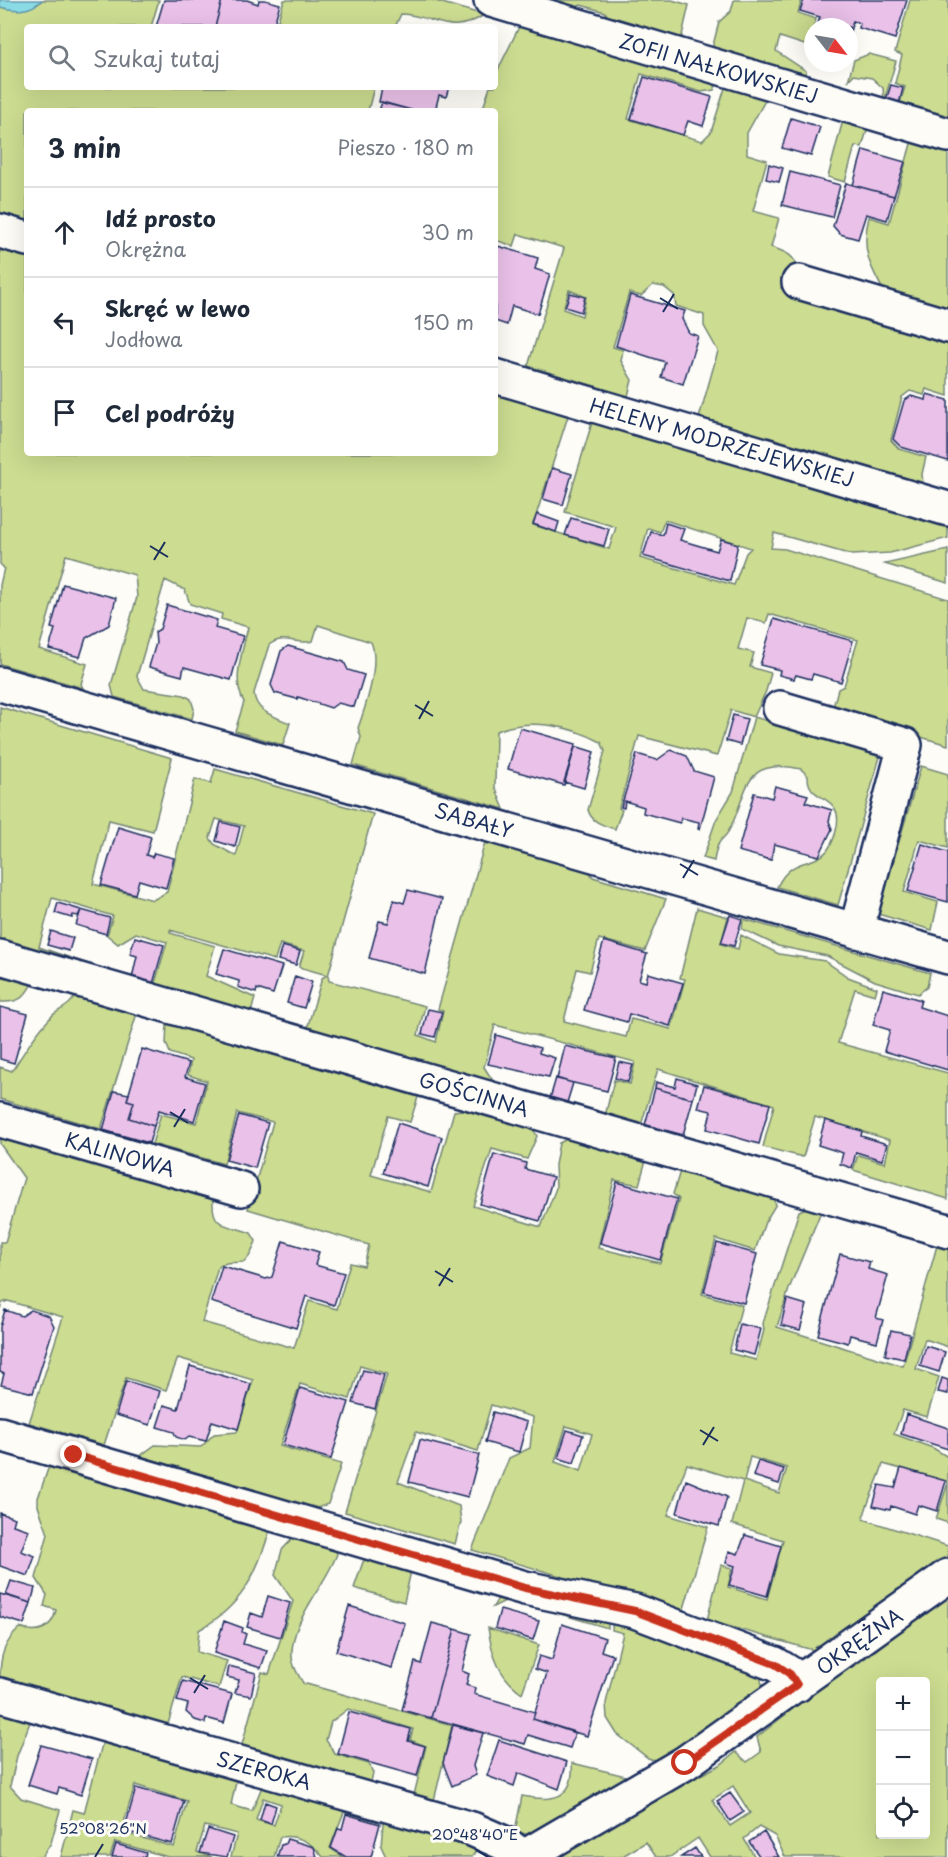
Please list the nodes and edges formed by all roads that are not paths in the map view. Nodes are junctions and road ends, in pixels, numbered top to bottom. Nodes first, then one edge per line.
1 (491, 0) edge
2 (948, 135) edge
3 (0, 231) edge
4 (24, 237) edge
5 (799, 282) dead end
6 (948, 326) edge
7 (498, 377) edge
8 (948, 508) edge
9 (0, 684) edge
10 (780, 708) dead end
11 (856, 931) junction
12 (0, 957) edge
13 (948, 957) edge
14 (0, 1120) edge
15 (241, 1189) dead end
16 (948, 1231) edge
17 (0, 1434) edge
18 (948, 1576) edge
19 (797, 1685) junction
20 (0, 1695) edge
21 (524, 1857) edge

1 - 2 street, ZOFII NAŁKOWSKIEJ
3 - 4 street
5 - 6 street
7 - 8 street, HELENY MODRZEJEWSKIEJ
9 - 11 street, SABAŁY
10 - 11 street
11 - 13 street, SABAŁY
12 - 16 street, GOŚCINNA
14 - 15 street, KALINOWA
17 - 19 street
18 - 19 street, OKRĘŻNA
19 - 21 street, OKRĘŻNA
20 - 21 street, SZEROKA

